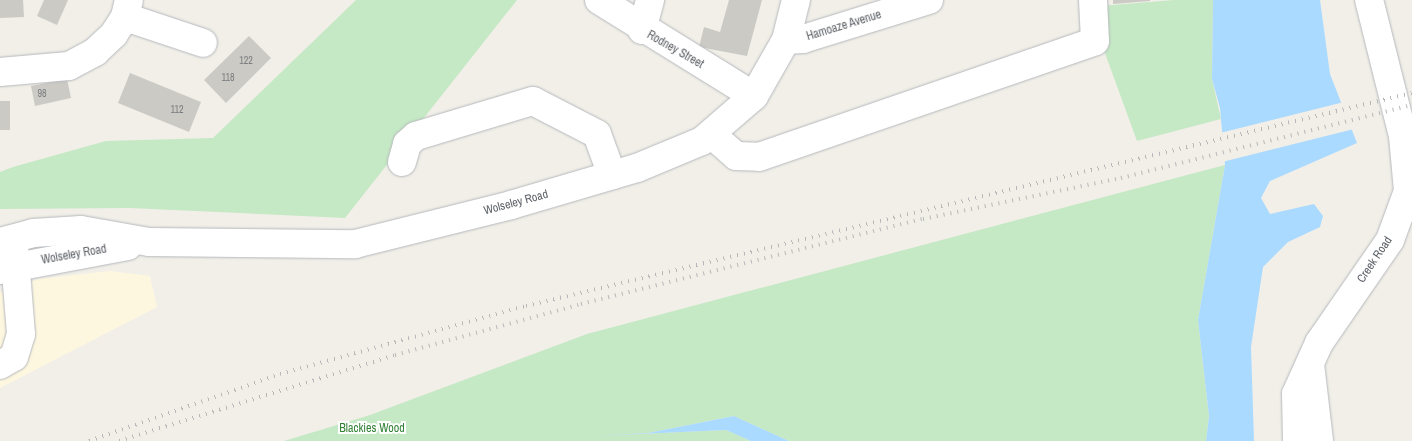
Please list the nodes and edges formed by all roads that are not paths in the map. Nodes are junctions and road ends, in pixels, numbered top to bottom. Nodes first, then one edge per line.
1 (599, 0) edge
2 (650, 0) edge
3 (796, 0) edge
4 (929, 0) edge
5 (1093, 0) edge
6 (1369, 0) edge
7 (127, 8) edge
8 (642, 30) junction
9 (786, 40) junction
10 (203, 43) dead end
11 (0, 72) edge
12 (754, 96) junction
13 (712, 135) junction
14 (402, 162) dead end
15 (612, 175) junction
16 (6, 240) edge
17 (149, 242) junction
18 (9, 267) edge
19 (1310, 364) junction
20 (0, 365) edge
21 (1297, 441) edge
22 (1319, 441) edge

1 - 8 street, Rodney Street
2 - 8 street
3 - 9 street, Wolseley Road
4 - 9 street, Hamoaze Avenue
5 - 13 street
6 - 19 street, Creek Road
7 - 10 street
7 - 11 street
8 - 12 street, Rodney Street
9 - 12 street, Wolseley Road
12 - 13 street, Wolseley Road
13 - 15 street, Wolseley Road
14 - 15 street
15 - 17 street, Wolseley Road
16 - 17 street, Wolseley Road
16 - 18 street
17 - 18 street, Wolseley Road
18 - 20 street
19 - 21 street, Creek Road
19 - 22 street

